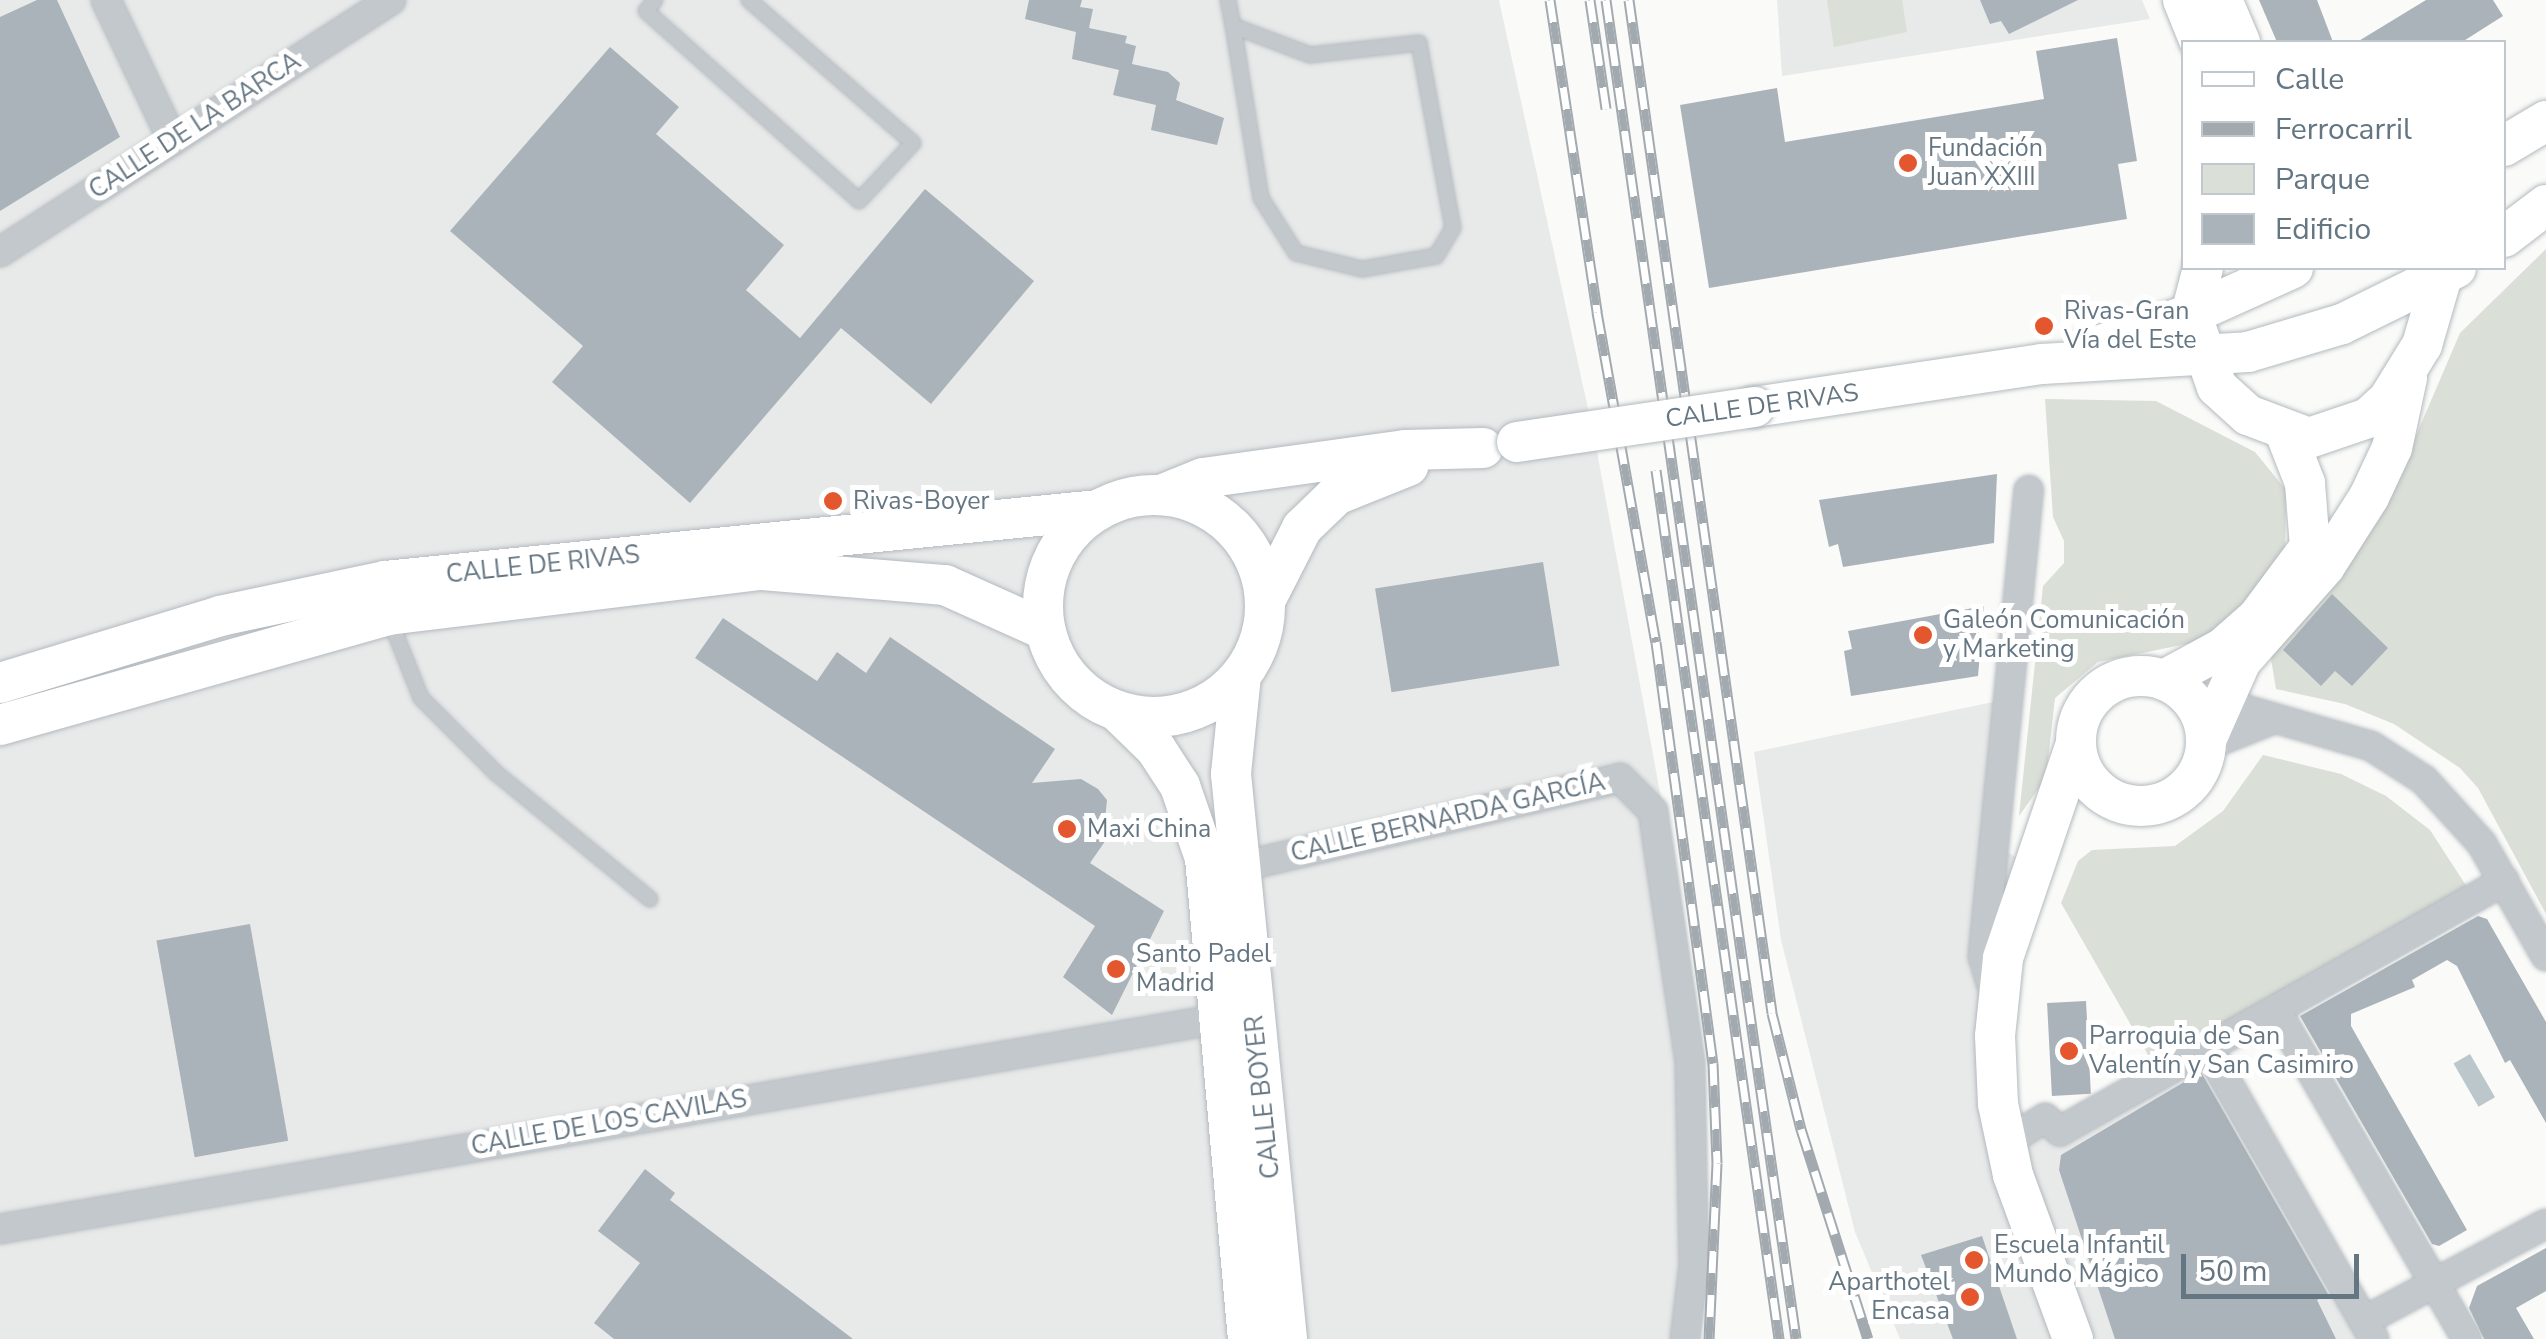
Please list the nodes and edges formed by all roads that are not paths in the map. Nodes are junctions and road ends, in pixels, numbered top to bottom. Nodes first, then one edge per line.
1 (106, 0) edge
2 (655, 0) edge
3 (750, 0) edge
4 (1228, 0) edge
5 (2183, 0) edge
6 (2222, 0) edge
7 (381, 3) edge
8 (1233, 26) junction
9 (2199, 40) edge
10 (2239, 40) edge
11 (2546, 122) edge
12 (173, 142) junction
13 (2506, 145) edge
14 (2546, 205) edge
15 (2506, 235) edge
16 (0, 252) edge
17 (2202, 270) edge
18 (2290, 270) edge
19 (2446, 270) edge
20 (2191, 314) junction
21 (2204, 359) junction
22 (2042, 364) junction
23 (2408, 373) junction
24 (2285, 432) junction
25 (1500, 445) junction
26 (2029, 490) dead end
27 (1161, 495) junction
28 (1097, 510) junction
29 (1265, 601) junction
30 (388, 615) junction
31 (1045, 630) junction
32 (2240, 660) junction
33 (1241, 676) junction
34 (0, 683) edge
35 (1118, 712) junction
36 (2196, 712) junction
37 (2274, 719) junction
38 (0, 725) edge
39 (2076, 744) junction
40 (2110, 798) junction
41 (2015, 857) junction
42 (1239, 867) junction
43 (2504, 881) junction
44 (650, 899) dead end
45 (2546, 956) edge
46 (2276, 1010) junction
47 (1218, 1019) junction
48 (2208, 1049) junction
49 (2006, 1142) junction
50 (2546, 1224) edge
51 (0, 1229) edge
52 (2436, 1284) junction
53 (2369, 1330) edge
54 (1248, 1339) edge
55 (1287, 1339) edge
56 (1685, 1339) edge
57 (2073, 1339) edge
58 (2467, 1339) edge

1 - 12 street
2 - 3 lane
4 - 8 lane
5 - 9 main road
6 - 10 main road
7 - 12 street, CALLE DE LA BARCA
8 - 8 lane
11 - 13 main road
12 - 16 street, CALLE DE LA BARCA
14 - 15 main road
17 - 20 main road
18 - 20 main road, CALLE DE RIVAS
19 - 21 main road, CALLE DE RIVAS
19 - 23 main road
20 - 21 main road
20 - 22 main road, CALLE DE RIVAS
21 - 22 main road, CALLE DE RIVAS
21 - 24 main road
22 - 25 main road, CALLE DE RIVAS, bridge
23 - 24 main road
23 - 32 main road
24 - 36 main road
25 - 27 main road, CALLE DE RIVAS
25 - 29 main road, CALLE DE RIVAS
26 - 41 street
27 - 28 main road
27 - 29 main road
28 - 31 main road
28 - 34 main road, CALLE DE RIVAS
29 - 33 main road
30 - 31 main road, CALLE DE RIVAS
30 - 38 main road, CALLE DE RIVAS
30 - 44 lane
31 - 35 main road
32 - 36 main road
32 - 37 street
33 - 35 main road
33 - 42 main road, CALLE BOYER
35 - 47 main road, CALLE BOYER
36 - 37 street
36 - 37 street
36 - 39 main road
36 - 40 main road
37 - 43 street
39 - 40 main road
39 - 41 main road
40 - 41 main road
41 - 49 main road
42 - 55 main road, CALLE BOYER
42 - 56 street, CALLE BERNARDA GARCÍA
43 - 45 street
43 - 46 street
46 - 48 street
46 - 52 street
47 - 51 street, CALLE DE LOS CAVILAS
47 - 54 main road, CALLE BOYER
48 - 49 street
48 - 53 street
49 - 57 main road
50 - 52 street
52 - 53 street
52 - 58 street

